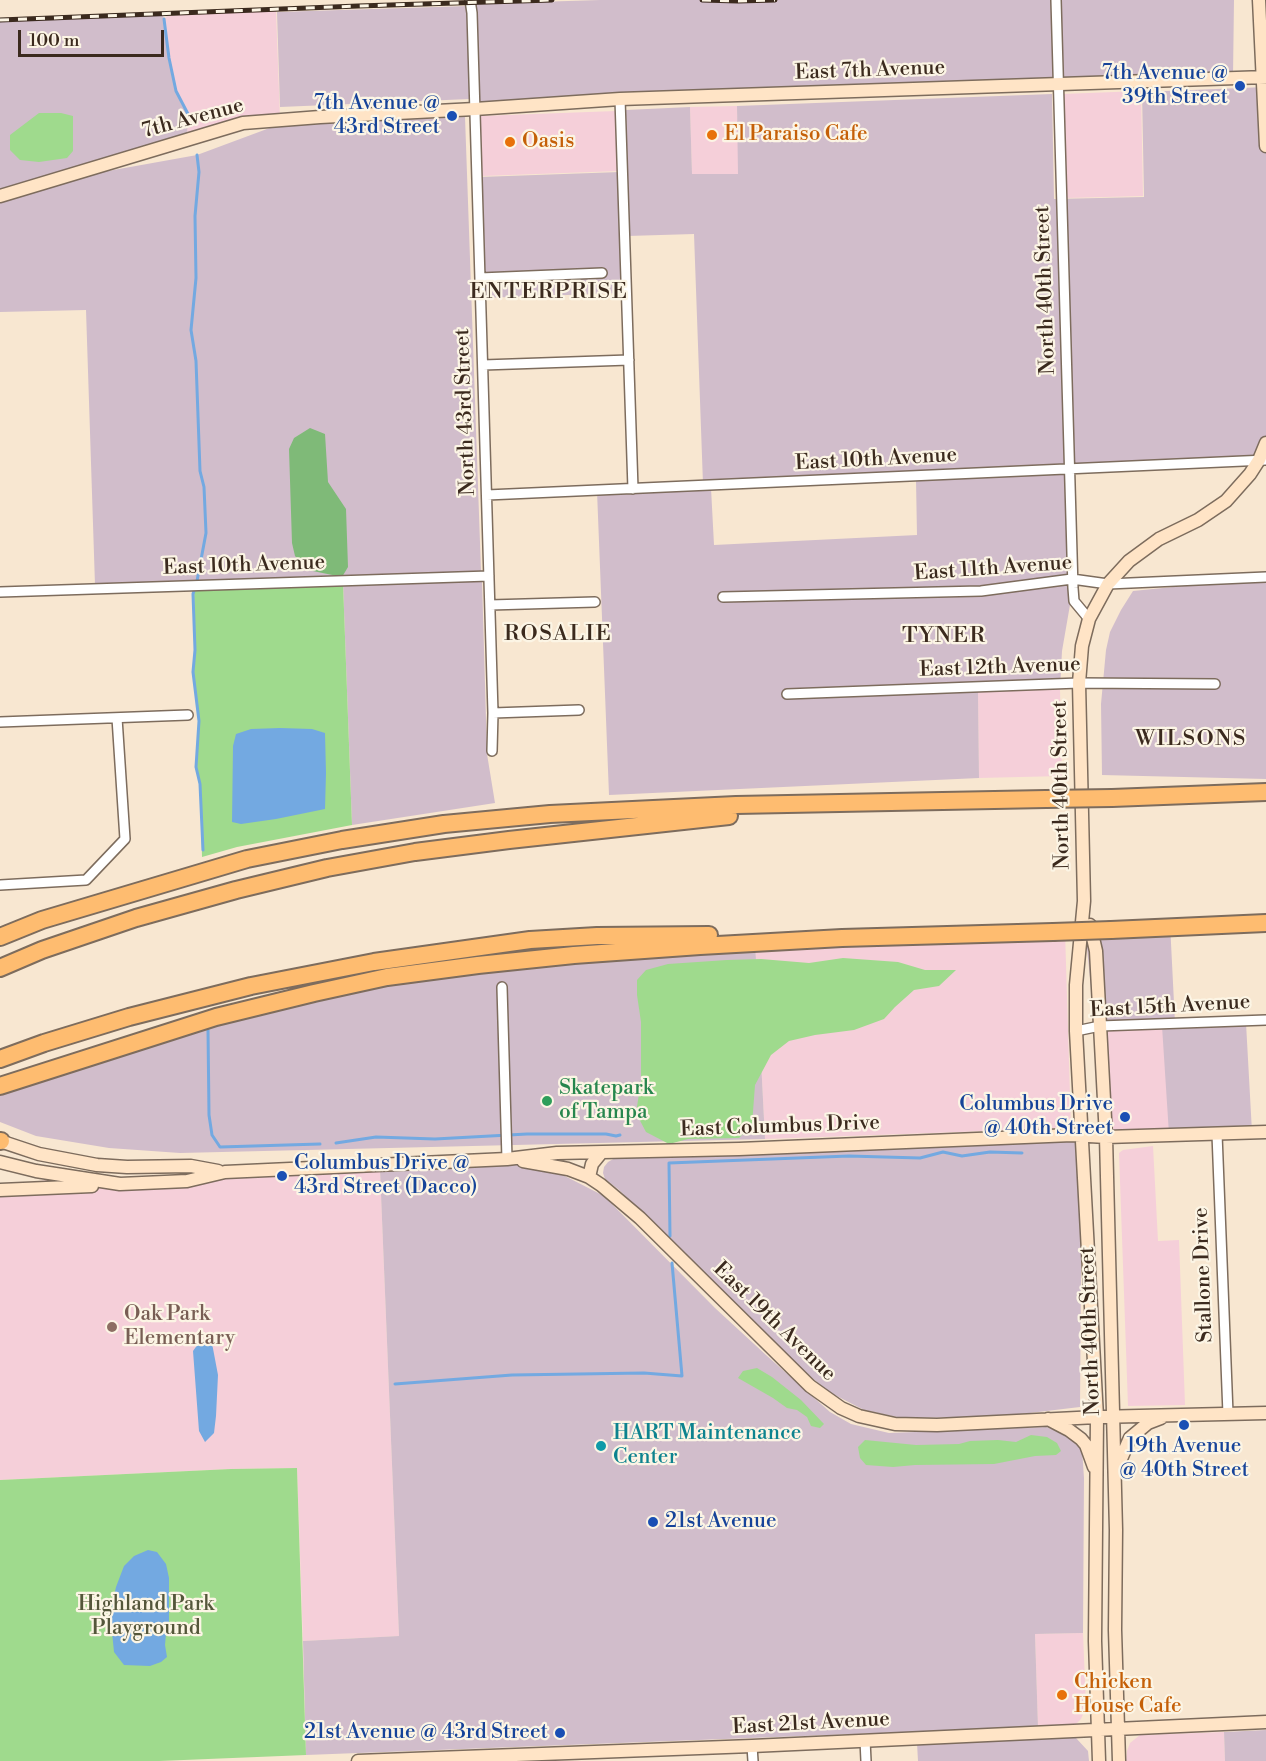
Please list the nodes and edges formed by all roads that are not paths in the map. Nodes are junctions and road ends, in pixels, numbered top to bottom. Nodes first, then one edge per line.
1 (470, 0) edge
2 (1056, 0) edge
3 (1259, 0) edge
4 (1264, 77) edge
5 (1059, 84) junction
6 (620, 99) junction
7 (475, 109) junction
8 (1266, 146) edge
9 (0, 196) edge
10 (602, 273) dead end
11 (480, 278) junction
12 (629, 360) junction
13 (483, 365) junction
14 (1266, 443) edge
15 (1262, 460) edge
16 (1070, 470) junction
17 (633, 489) junction
18 (487, 495) junction
19 (489, 576) junction
20 (1266, 577) edge
21 (1072, 579) junction
22 (1108, 584) junction
23 (0, 592) edge
24 (723, 597) dead end
25 (595, 602) dead end
26 (490, 605) junction
27 (1089, 619) junction
28 (1079, 683) junction
29 (1215, 684) dead end
30 (787, 694) dead end
31 (579, 710) dead end
32 (493, 713) junction
33 (188, 715) dead end
34 (117, 718) junction
35 (0, 722) edge
36 (492, 751) dead end
37 (1266, 792) edge
38 (858, 803) junction
39 (0, 885) edge
40 (1084, 901) junction
41 (1266, 923) edge
42 (0, 937) edge
43 (842, 938) junction
44 (0, 968) edge
45 (502, 987) dead end
46 (1266, 1020) edge
47 (1100, 1026) junction
48 (1076, 1031) junction
49 (0, 1059) edge
50 (2, 1085) edge
51 (1266, 1132) edge
52 (1217, 1134) junction
53 (1083, 1136) junction
54 (1106, 1137) junction
55 (0, 1141) edge
56 (601, 1153) junction
57 (507, 1159) junction
58 (0, 1162) edge
59 (225, 1172) junction
60 (589, 1177) junction
61 (120, 1184) junction
62 (0, 1190) edge
63 (1266, 1413) edge
64 (1228, 1414) junction
65 (1165, 1416) junction
66 (1097, 1417) junction
67 (1113, 1417) junction
68 (1047, 1419) junction
69 (1115, 1475) junction
70 (1097, 1476) junction
71 (1266, 1722) edge
72 (1118, 1728) junction
73 (1098, 1731) junction
74 (865, 1740) junction
75 (752, 1746) junction
76 (639, 1756) edge
77 (524, 1758) edge
78 (405, 1760) edge
79 (358, 1761) edge
80 (753, 1761) edge
81 (866, 1761) edge
82 (1099, 1761) edge
83 (1119, 1761) edge

1 - 7 street, North 43rd Street
2 - 5 street, North 40th Street
3 - 4 main road
4 - 5 main road, East 7th Avenue
4 - 8 main road
5 - 6 main road, East 7th Avenue
5 - 16 street, North 40th Street
6 - 7 main road, East 7th Avenue
6 - 12 street
7 - 9 main road, 7th Avenue
7 - 11 street, North 43rd Street
10 - 11 street
11 - 13 street, North 43rd Street
12 - 13 street
12 - 17 street
13 - 18 street, North 43rd Street
14 - 15 main road, North 40th Street
15 - 16 street, East 10th Avenue
15 - 22 main road, North 40th Street
16 - 17 street, East 10th Avenue
16 - 21 street, North 40th Street
17 - 18 street, East 10th Avenue
18 - 19 street, North 43rd Street
19 - 23 street, East 10th Avenue
19 - 26 street, North 43rd Street
20 - 22 street, East 11th Avenue
21 - 22 street, East 11th Avenue
21 - 24 street, East 11th Avenue
21 - 27 street, North 40th Street
22 - 27 main road, North 40th Street
25 - 26 street
26 - 32 street, North 43rd Street
27 - 28 main road, North 40th Street
28 - 29 street, East 12th Avenue
28 - 30 street, East 12th Avenue
28 - 40 main road, North 40th Street
31 - 32 street
32 - 36 street, North 43rd Street
33 - 34 street
34 - 35 street
34 - 39 street
37 - 38 highway, bridge
38 - 42 highway
38 - 44 highway
40 - 47 main road, North 40th Street
40 - 48 main road, North 40th Street
41 - 43 highway, bridge
43 - 49 highway
43 - 50 highway
45 - 57 street
46 - 47 street, East 15th Avenue
47 - 48 street, East 15th Avenue
47 - 54 main road, North 40th Street
48 - 53 main road, North 40th Street
51 - 52 main road, East Columbus Drive
52 - 54 main road, East Columbus Drive
52 - 64 street, Stallone Drive
53 - 54 main road, East Columbus Drive
53 - 56 main road, East Columbus Drive
53 - 66 main road, North 40th Street
54 - 67 main road, North 40th Street
55 - 59 main road, East Columbus Drive
56 - 57 main road, East Columbus Drive
56 - 60 main road
57 - 59 main road, East Columbus Drive
57 - 60 main road, East 19th Avenue
58 - 61 main road, East Columbus Drive
59 - 61 main road, East Columbus Drive
60 - 68 main road, East 19th Avenue
61 - 62 main road
63 - 64 main road, East 19th Avenue
64 - 65 main road, East 19th Avenue
65 - 67 main road, East 19th Avenue
65 - 69 main road
66 - 67 main road, East 19th Avenue
66 - 68 main road, East 19th Avenue
66 - 70 main road, North 40th Street
67 - 69 main road, North 40th Street
68 - 70 main road
69 - 72 main road, North 40th Street
70 - 73 main road, North 40th Street
71 - 72 main road, East 21st Avenue
72 - 73 main road, East 21st Avenue
72 - 83 main road, North 40th Street
73 - 74 main road, East 21st Avenue
73 - 82 main road, North 40th Street
74 - 75 main road, East 21st Avenue
74 - 81 street
75 - 76 main road, East 21st Avenue
75 - 80 street
76 - 77 main road, East 21st Avenue
77 - 78 main road, East 21st Avenue
78 - 79 main road, East 21st Avenue

